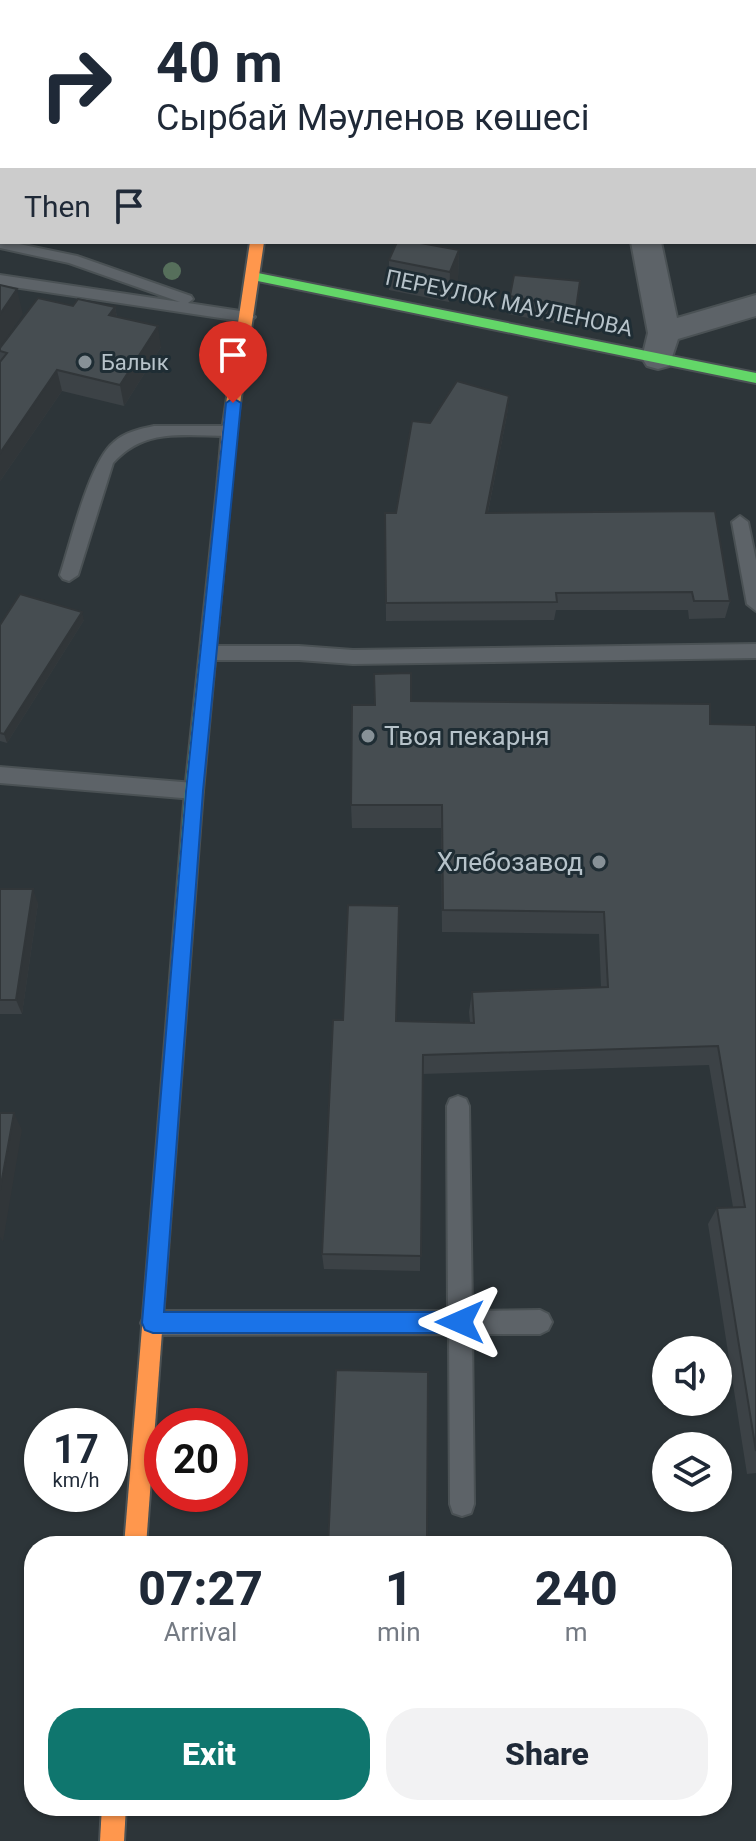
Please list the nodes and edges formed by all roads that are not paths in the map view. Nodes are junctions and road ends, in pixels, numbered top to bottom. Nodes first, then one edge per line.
1 (0, 244) edge
2 (257, 244) edge
3 (646, 244) edge
4 (253, 276) junction
5 (0, 280) edge
6 (756, 305) edge
7 (239, 316) junction
8 (661, 346) junction
9 (756, 378) edge
10 (229, 431) junction
11 (740, 522) dead end
12 (69, 575) dead end
13 (756, 604) edge
14 (756, 651) edge
15 (210, 653) junction
16 (0, 775) edge
17 (194, 791) junction
18 (458, 1106) dead end
19 (460, 1322) junction
20 (540, 1322) dead end
21 (153, 1323) junction
22 (462, 1504) dead end
23 (136, 1536) edge
24 (113, 1816) edge
25 (112, 1841) edge

1 - 7 lane
2 - 4 main road
3 - 8 street
4 - 7 main road
4 - 8 main road, ПЕРЕУЛОК МАУЛЕНОВА
5 - 7 lane
6 - 8 street
7 - 10 main road
8 - 9 main road, ПЕРЕУЛОК МАУЛЕНОВА
10 - 12 lane
10 - 15 main road
11 - 13 lane
14 - 15 lane
15 - 17 main road
16 - 17 lane
17 - 21 main road
18 - 19 lane
19 - 20 lane
19 - 21 lane
19 - 22 lane
21 - 23 main road
24 - 25 main road

